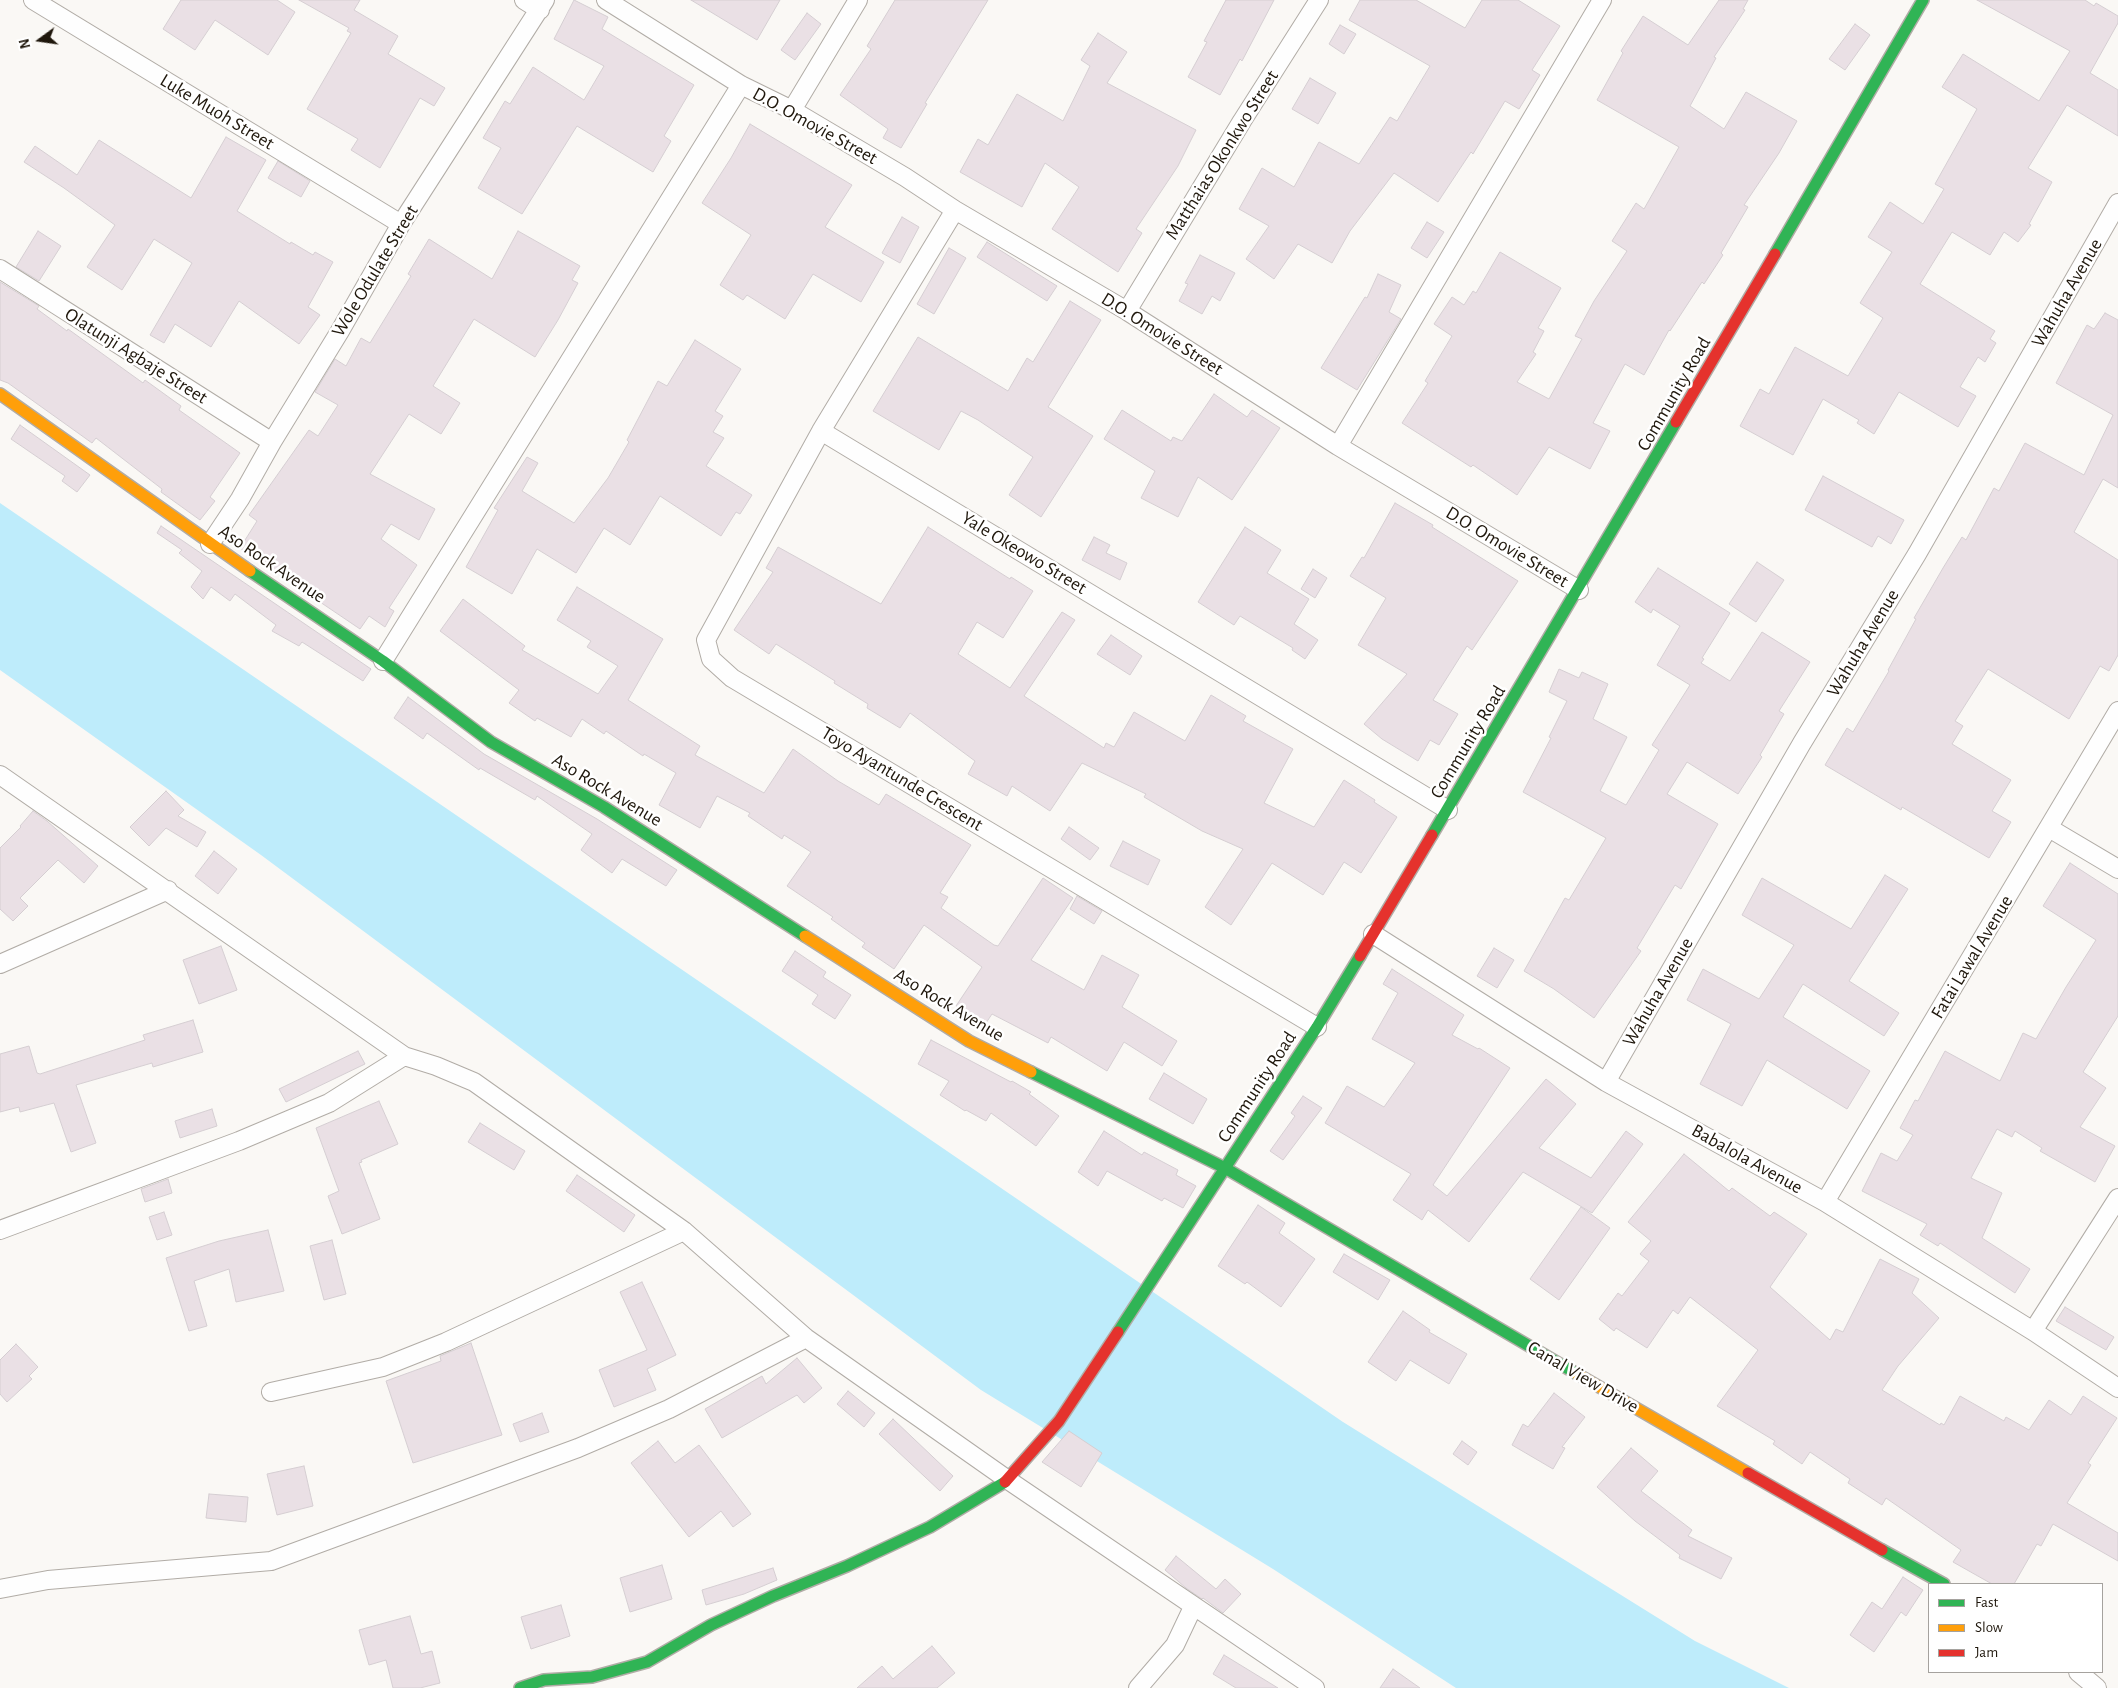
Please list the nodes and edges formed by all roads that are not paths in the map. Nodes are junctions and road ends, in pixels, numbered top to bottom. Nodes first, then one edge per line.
1 (33, 0) edge
2 (524, 0) edge
3 (606, 0) edge
4 (858, 0) edge
5 (1319, 0) edge
6 (1602, 0) edge
7 (1923, 0) edge
8 (542, 5) edge
9 (741, 85) junction
10 (792, 110) junction
11 (2118, 203) edge
12 (955, 210) junction
13 (401, 224) junction
14 (0, 269) edge
15 (1127, 311) junction
16 (0, 394) edge
17 (821, 431) junction
18 (272, 442) junction
19 (1338, 446) junction
20 (210, 544) junction
21 (1579, 590) junction
22 (383, 661) junction
23 (2118, 711) edge
24 (0, 775) edge
25 (1448, 810) junction
26 (2049, 828) junction
27 (2118, 869) edge
28 (168, 890) junction
29 (1373, 934) junction
30 (0, 964) edge
31 (1318, 1027) junction
32 (404, 1056) junction
33 (1606, 1082) junction
34 (1224, 1168) junction
35 (2118, 1198) edge
36 (1825, 1202) junction
37 (0, 1230) edge
38 (684, 1232) junction
39 (2033, 1332) junction
40 (806, 1338) junction
41 (2118, 1388) edge
42 (271, 1392) dead end
43 (1008, 1480) junction
44 (1942, 1583) edge
45 (0, 1589) edge
46 (1193, 1606) junction
47 (2079, 1673) edge
48 (520, 1688) edge
49 (1138, 1688) edge
50 (1315, 1688) edge
51 (2097, 1688) edge

1 - 13 street, Luke Muoh Street
2 - 8 street
3 - 9 street, D.O. Omovie Street
4 - 10 street
5 - 15 street, Matthaias Okonkwo Street
6 - 19 street
7 - 21 street, Community Road
8 - 13 street, Wole Odulate Street
9 - 10 street, D.O. Omovie Street
9 - 22 street
10 - 12 street, D.O. Omovie Street
11 - 33 street, Wahuha Avenue
12 - 15 street, D.O. Omovie Street
12 - 17 street
13 - 18 street, Wole Odulate Street
14 - 18 street, Olatunji Agbaje Street
15 - 19 street, D.O. Omovie Street
16 - 20 street, Aso Rock Avenue
17 - 25 street, Yale Okeowo Street
17 - 31 street, Toyo Ayantunde Crescent
18 - 20 street, Wole Odulate Street
19 - 21 street, D.O. Omovie Street
20 - 22 street, Aso Rock Avenue
21 - 25 street, Community Road
22 - 34 street, Aso Rock Avenue
23 - 26 street, Fatai Lawal Avenue
24 - 28 street
25 - 29 street, Community Road
26 - 27 street
26 - 36 street, Fatai Lawal Avenue
28 - 30 street
28 - 32 street
29 - 31 street, Community Road
29 - 33 street, Babalola Avenue
31 - 34 street, Community Road
32 - 37 street
32 - 38 street
33 - 36 street, Babalola Avenue
34 - 43 street, Community Road
34 - 44 street, Canal View Drive
35 - 39 street
36 - 39 street, Babalola Avenue
38 - 40 street
38 - 42 street
39 - 41 street, Babalola Avenue
40 - 43 street
40 - 45 street
43 - 46 street
43 - 48 street, Community Road
46 - 49 street
46 - 50 street
47 - 51 street

